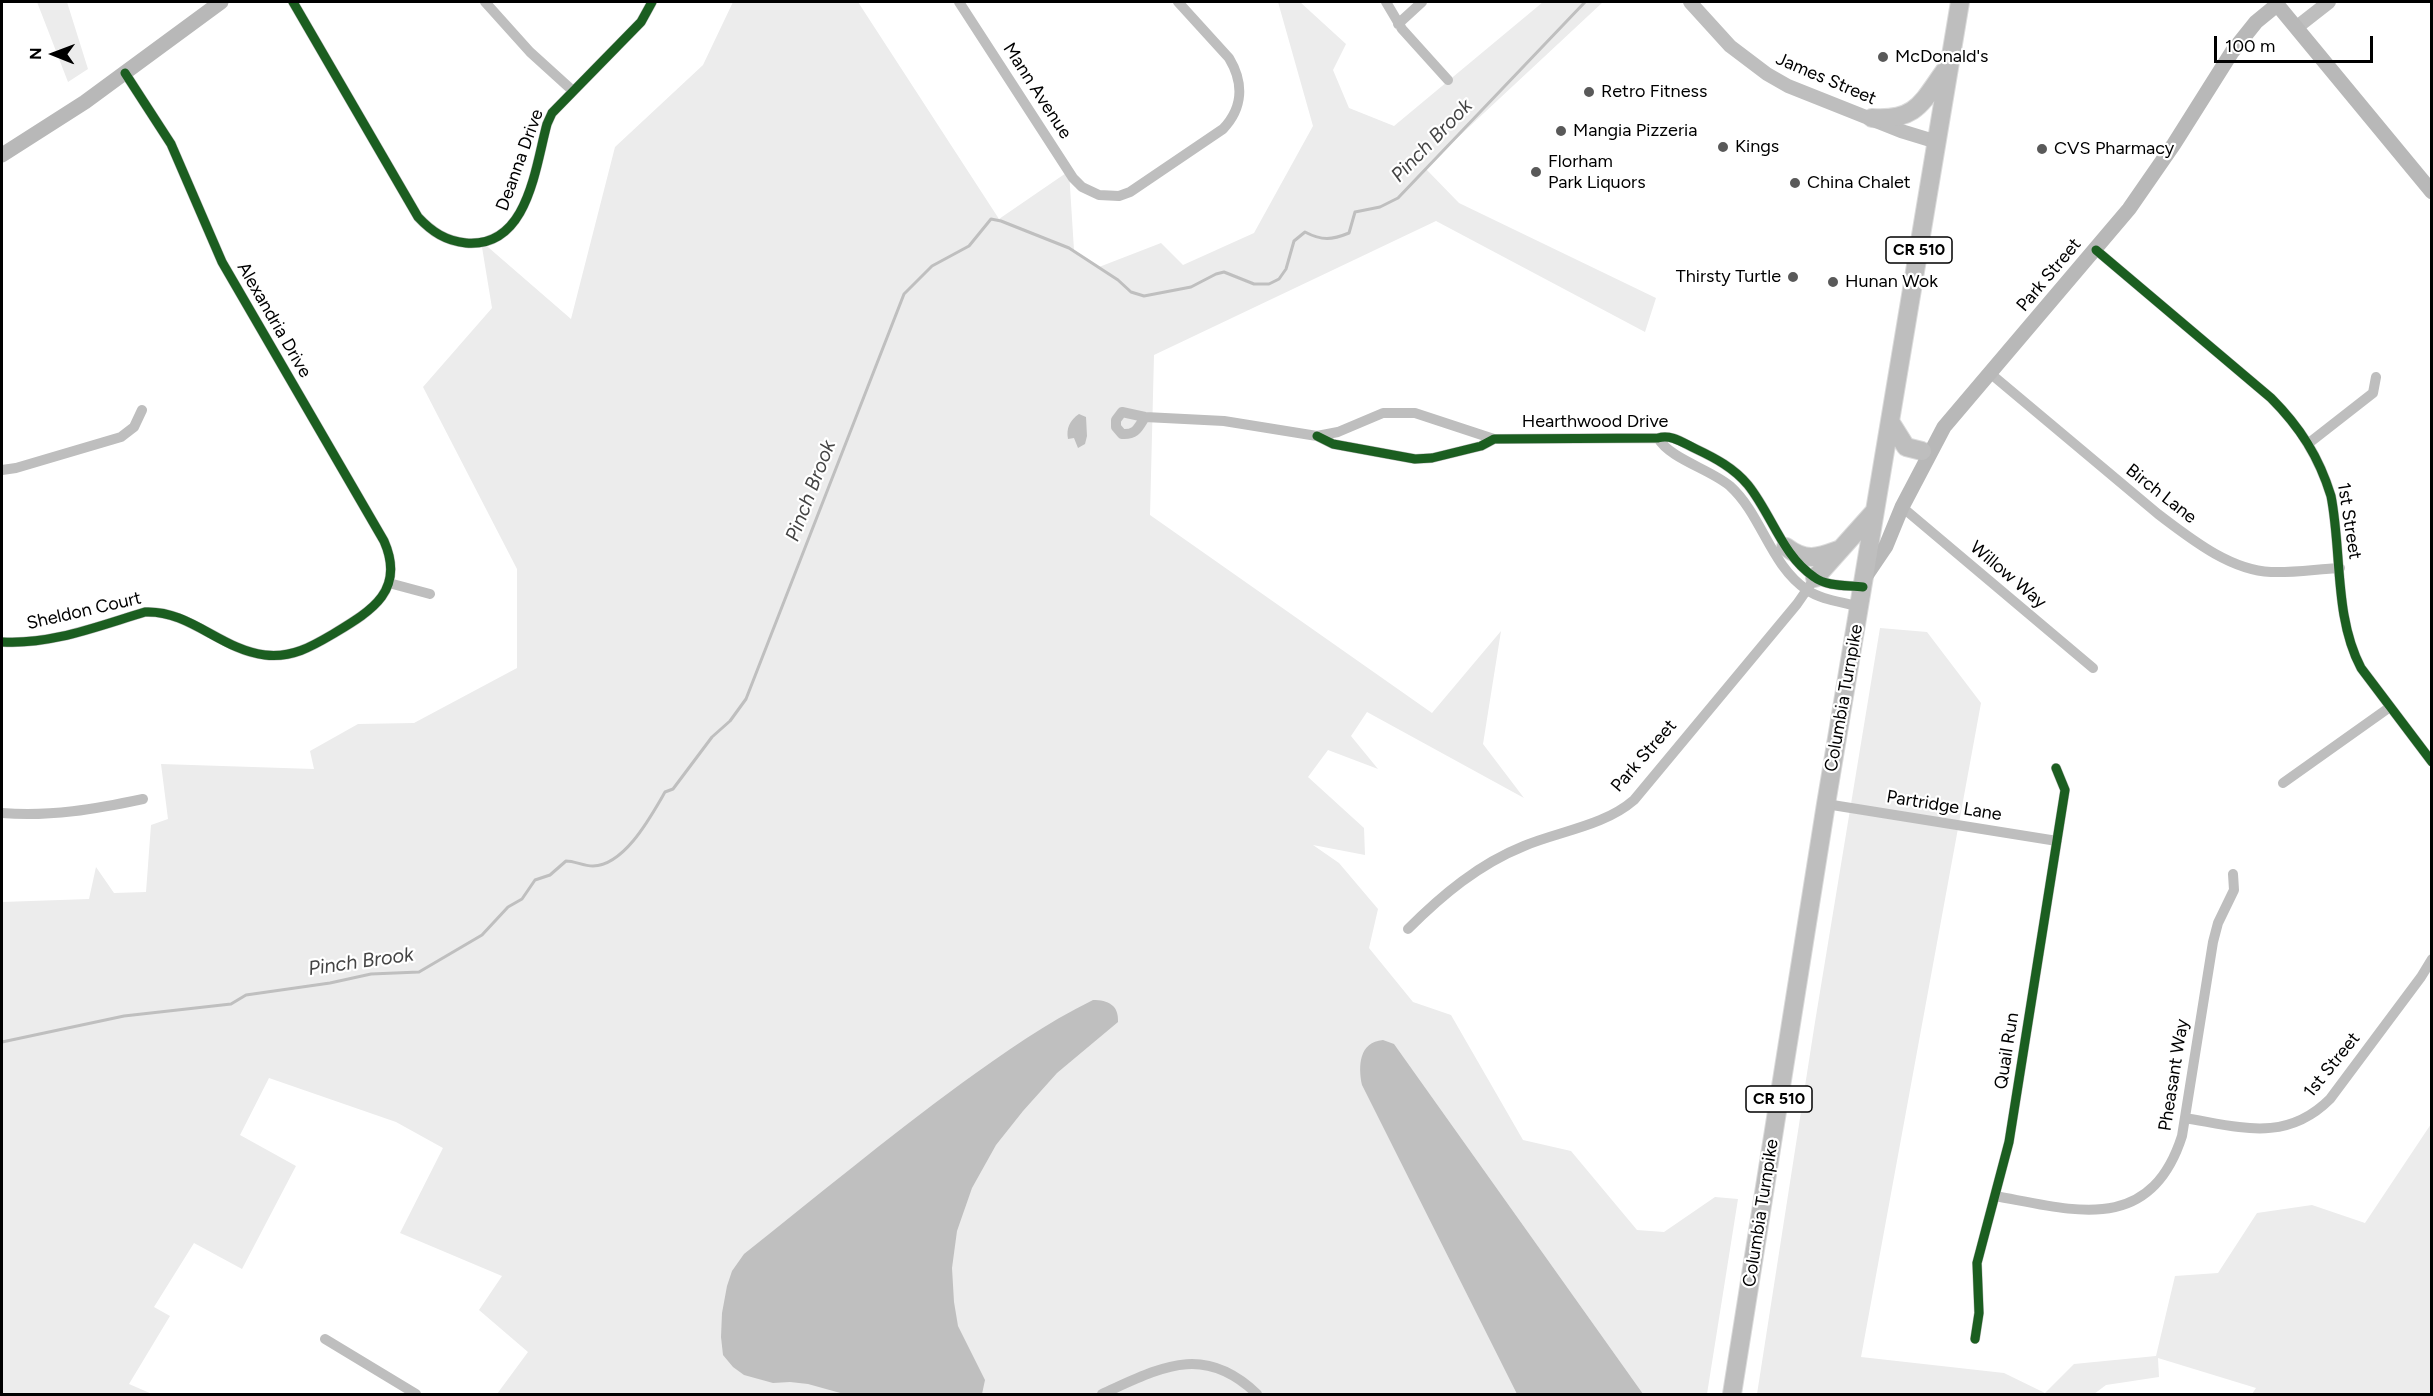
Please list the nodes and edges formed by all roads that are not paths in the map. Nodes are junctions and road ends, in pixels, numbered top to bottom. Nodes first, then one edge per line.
1 (293, 2) edge
2 (486, 2) edge
3 (652, 2) edge
4 (959, 2) edge
5 (1178, 2) edge
6 (1386, 2) edge
7 (1422, 2) edge
8 (1690, 2) edge
9 (1960, 2) edge
10 (2329, 2) edge
11 (215, 3) edge
12 (2277, 3) edge
13 (1398, 24) junction
14 (2297, 27) junction
15 (1949, 65) junction
16 (125, 73) junction
17 (1448, 80) dead end
18 (573, 91) junction
19 (1872, 118) junction
20 (1937, 142) junction
21 (2, 152) edge
22 (2432, 192) edge
23 (2096, 250) junction
24 (1991, 374) junction
25 (2376, 377) dead end
26 (142, 410) dead end
27 (1145, 417) dead end
28 (1891, 423) junction
29 (1317, 436) junction
30 (1937, 437) junction
31 (1658, 438) junction
32 (1494, 439) junction
33 (2309, 443) junction
34 (1922, 451) junction
35 (2, 470) edge
36 (1902, 507) junction
37 (1875, 510) junction
38 (1786, 547) junction
39 (1843, 548) junction
40 (2340, 568) junction
41 (389, 583) junction
42 (1864, 583) junction
43 (1811, 584) junction
44 (430, 594) dead end
45 (1860, 607) junction
46 (2, 642) edge
47 (2093, 668) dead end
48 (2390, 707) junction
49 (2432, 762) edge
50 (2056, 768) dead end
51 (2283, 783) dead end
52 (143, 799) dead end
53 (1826, 804) junction
54 (2, 813) edge
55 (2057, 841) junction
56 (2233, 874) dead end
57 (1408, 929) dead end
58 (2432, 959) edge
59 (2185, 1118) junction
60 (1995, 1196) junction
61 (1975, 1339) dead end
62 (325, 1340) dead end
63 (416, 1395) edge
64 (1102, 1395) edge
65 (1257, 1395) edge
66 (1732, 1395) edge

1 - 18 street, Deanna Drive
2 - 18 street
3 - 18 street, Deanna Drive
4 - 5 street, Mann Avenue
6 - 13 street
7 - 13 street
8 - 19 street, James Street
9 - 15 main road, Columbia Turnpike / CR 510
10 - 14 street
11 - 16 main road
12 - 14 main road
12 - 23 main road, Park Street
13 - 17 street
14 - 22 main road
15 - 19 main road
15 - 20 main road, Columbia Turnpike / CR 510
16 - 21 main road
16 - 41 street, Alexandria Drive
19 - 20 street, James Street
20 - 28 main road, Columbia Turnpike / CR 510
23 - 24 main road, Park Street
23 - 33 street, 1st Street
24 - 30 main road, Park Street
24 - 40 street, Birch Lane
25 - 33 street
26 - 35 street
27 - 29 street, Hearthwood Drive
28 - 34 main road
28 - 37 main road, Columbia Turnpike / CR 510
29 - 32 street, Hearthwood Drive
29 - 32 street, Hearthwood Drive
30 - 34 main road
30 - 36 main road, Park Street
31 - 32 street, Hearthwood Drive
31 - 38 street, Hearthwood Drive
31 - 43 street, Hearthwood Drive
33 - 40 street, 1st Street
34 - 36 main road
36 - 42 main road, Park Street
36 - 47 street, Willow Way
37 - 39 main road
37 - 42 main road, Columbia Turnpike / CR 510
38 - 39 main road
38 - 43 street, Hearthwood Drive
39 - 43 main road
40 - 48 street, 1st Street
41 - 44 street
41 - 46 street, Sheldon Court
42 - 43 street
42 - 45 main road, Columbia Turnpike / CR 510
43 - 45 street
43 - 57 street, Park Street
45 - 53 main road, Columbia Turnpike / CR 510
48 - 49 street, 1st Street
48 - 51 street
50 - 55 street, Quail Run
52 - 54 street
53 - 55 street, Partridge Lane
53 - 66 main road, Columbia Turnpike / CR 510
55 - 60 street, Quail Run
56 - 59 street, Pheasant Way
58 - 59 street, 1st Street
59 - 60 street, Pheasant Way
60 - 61 street, Quail Run
62 - 63 street
64 - 65 street

